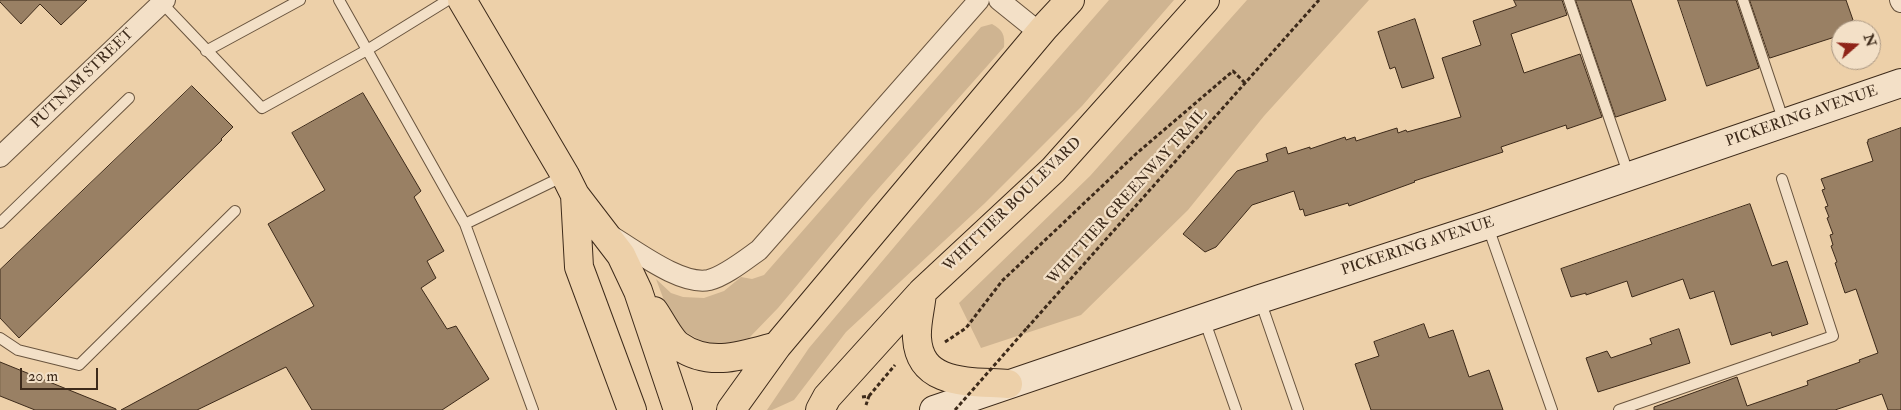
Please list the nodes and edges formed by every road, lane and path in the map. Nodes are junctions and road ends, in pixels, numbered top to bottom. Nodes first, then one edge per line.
1 (300, 0) edge
2 (338, 0) edge
3 (448, 0) edge
4 (462, 0) edge
5 (979, 0) edge
6 (999, 0) edge
7 (1070, 0) edge
8 (1205, 0) edge
9 (1318, 0) edge
10 (1569, 0) edge
11 (1743, 0) edge
12 (164, 1) edge
13 (1040, 33) junction
14 (367, 50) junction
15 (206, 51) junction
16 (1245, 83) junction
17 (1901, 83) edge
18 (129, 98) dead end
19 (1785, 123) junction
20 (0, 157) edge
21 (1629, 176) junction
22 (1782, 179) dead end
23 (570, 185) junction
24 (235, 211) dead end
25 (0, 223) edge
26 (465, 224) junction
27 (1487, 225) junction
28 (601, 230) junction
29 (638, 291) junction
30 (922, 292) junction
31 (1260, 299) junction
32 (1204, 318) junction
33 (0, 338) edge
34 (778, 346) junction
35 (938, 347) dead end
36 (900, 359) dead end
37 (1008, 384) junction
38 (869, 396) junction
39 (859, 398) dead end
40 (866, 405) dead end
41 (533, 410) edge
42 (632, 410) edge
43 (678, 410) edge
44 (731, 410) edge
45 (820, 410) edge
46 (934, 410) edge
47 (956, 410) edge
48 (1236, 410) edge
49 (1298, 410) edge
50 (1552, 410) edge
51 (1619, 410) edge

1 - 15 lane
2 - 14 lane
3 - 14 lane
4 - 23 main road
5 - 28 street
6 - 13 street
7 - 13 main road
8 - 30 main road, WHITTIER BOULEVARD
9 - 16 path, WHITTIER GREENWAY TRAIL
10 - 21 lane
11 - 19 lane
12 - 15 lane
12 - 20 street, PUTNAM STREET
13 - 34 main road
14 - 15 lane
14 - 26 lane
16 - 35 path
16 - 47 path, WHITTIER GREENWAY TRAIL, bridge
17 - 19 street, PICKERING AVENUE
18 - 25 lane
19 - 21 street, PICKERING AVENUE
21 - 27 street, PICKERING AVENUE
22 - 51 lane
23 - 26 lane
23 - 28 main road
23 - 42 main road
24 - 33 lane
26 - 41 lane
27 - 31 street, PICKERING AVENUE
27 - 50 lane
28 - 29 main road
29 - 34 main road
29 - 43 main road
30 - 37 main road
30 - 45 main road, WHITTIER BOULEVARD
31 - 32 street, PICKERING AVENUE
31 - 49 lane
32 - 37 street, PICKERING AVENUE
32 - 48 lane
34 - 44 main road
36 - 38 path
37 - 46 street, PICKERING AVENUE
38 - 39 path
38 - 40 path

